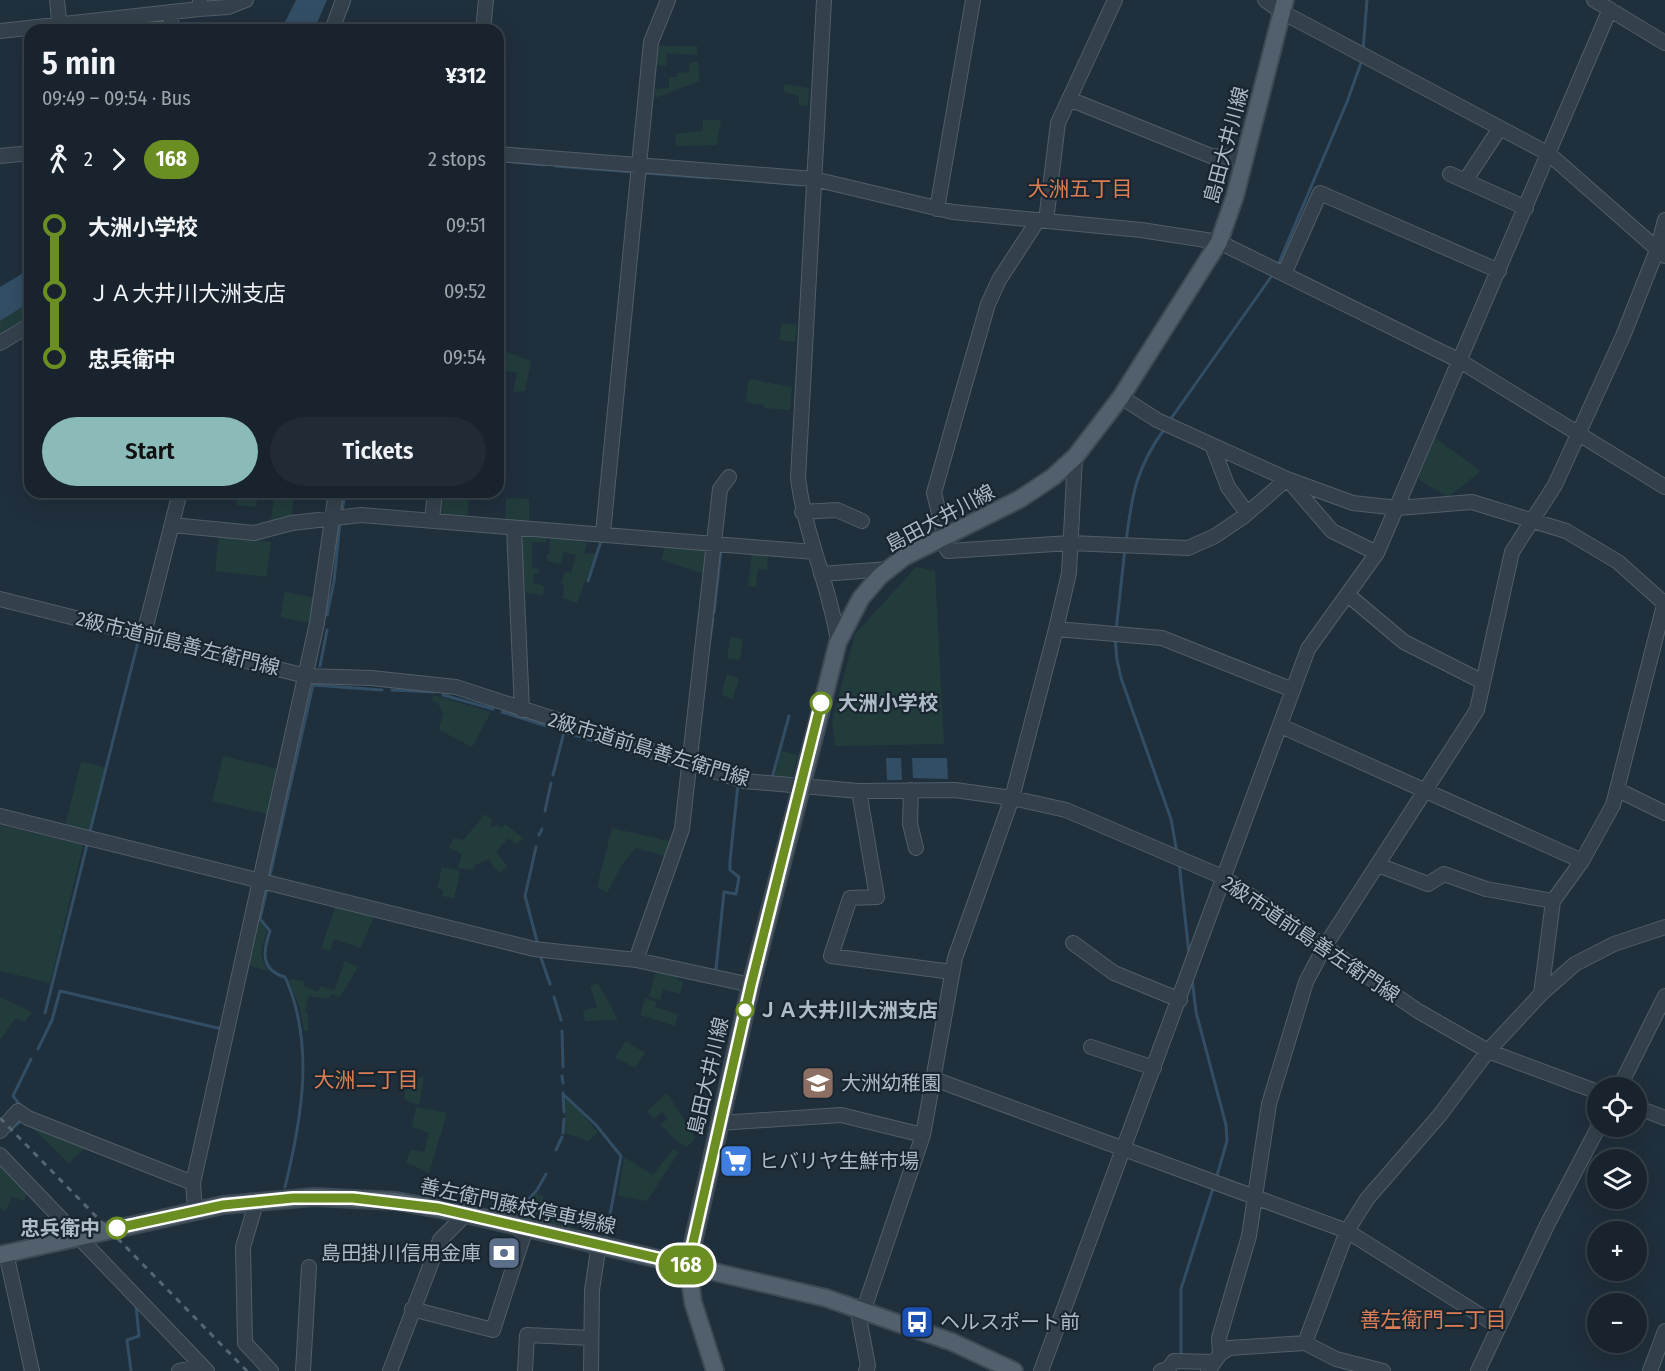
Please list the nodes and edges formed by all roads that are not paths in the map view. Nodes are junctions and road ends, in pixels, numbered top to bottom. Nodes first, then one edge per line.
1 (57, 0) edge
2 (246, 0) edge
3 (344, 0) edge
4 (486, 0) edge
5 (668, 0) edge
6 (824, 0) edge
7 (973, 0) edge
8 (1115, 0) edge
9 (1265, 0) edge
10 (1594, 0) edge
11 (200, 4) edge
12 (1283, 6) edge
13 (1610, 9) junction
14 (170, 12) junction
15 (60, 24) edge
16 (76, 24) edge
17 (171, 24) edge
18 (334, 24) edge
19 (484, 24) edge
20 (24, 29) edge
21 (0, 31) edge
22 (1665, 44) edge
23 (1069, 99) junction
24 (1500, 128) junction
25 (24, 154) edge
26 (1549, 154) junction
27 (504, 155) edge
28 (0, 156) edge
29 (1245, 158) junction
30 (639, 167) junction
31 (1450, 174) dead end
32 (814, 179) junction
33 (1465, 181) junction
34 (1526, 208) junction
35 (937, 209) junction
36 (1042, 220) junction
37 (1665, 220) edge
38 (1220, 242) junction
39 (1661, 253) edge
40 (1278, 271) junction
41 (1499, 271) junction
42 (24, 329) edge
43 (0, 343) edge
44 (1460, 361) junction
45 (1121, 397) junction
46 (1578, 432) junction
47 (1212, 445) junction
48 (1075, 457) junction
49 (729, 477) dead end
50 (1287, 479) junction
51 (1665, 487) edge
52 (179, 498) edge
53 (335, 498) edge
54 (434, 498) edge
55 (1398, 508) junction
56 (802, 512) junction
57 (1247, 513) junction
58 (333, 517) junction
59 (432, 520) junction
60 (1535, 520) junction
61 (862, 521) dead end
62 (172, 525) junction
63 (514, 528) junction
64 (603, 533) junction
65 (943, 538) junction
66 (716, 543) junction
67 (1070, 543) junction
68 (814, 552) junction
69 (1377, 553) junction
70 (889, 569) junction
71 (821, 574) junction
72 (1348, 595) junction
73 (0, 599) edge
74 (1665, 603) edge
75 (1056, 629) junction
76 (144, 634) junction
77 (838, 642) junction
78 (306, 676) junction
79 (1483, 682) junction
80 (1293, 690) junction
81 (522, 710) junction
82 (1281, 726) junction
83 (689, 764) junction
84 (800, 786) junction
85 (1618, 789) junction
86 (911, 790) junction
87 (859, 791) junction
88 (1425, 791) junction
89 (1012, 798) junction
90 (1665, 813) edge
91 (0, 816) edge
92 (916, 848) dead end
93 (1582, 861) junction
94 (1377, 865) junction
95 (1225, 878) junction
96 (260, 880) junction
97 (1553, 901) junction
98 (1665, 927) edge
99 (1073, 943) dead end
100 (1325, 946) junction
101 (636, 960) junction
102 (952, 972) junction
103 (751, 985) junction
104 (1540, 994) junction
105 (1665, 996) edge
106 (1180, 1000) junction
107 (1091, 1047) dead end
108 (1488, 1050) junction
109 (1154, 1068) junction
110 (1624, 1077) edge
111 (934, 1079) junction
112 (1587, 1088) edge
113 (1647, 1111) edge
114 (1665, 1118) edge
115 (719, 1123) junction
116 (0, 1131) edge
117 (923, 1135) junction
118 (1593, 1137) edge
119 (1122, 1150) junction
120 (0, 1155) edge
121 (193, 1183) junction
122 (1256, 1199) junction
123 (257, 1200) junction
124 (195, 1209) junction
125 (466, 1214) junction
126 (526, 1228) junction
127 (1347, 1231) junction
128 (77, 1238) junction
129 (598, 1245) junction
130 (3, 1254) edge
131 (688, 1265) junction
132 (309, 1267) dead end
133 (860, 1308) junction
134 (412, 1309) junction
135 (1499, 1327) junction
136 (1665, 1331) edge
137 (591, 1338) junction
138 (1305, 1343) junction
139 (1214, 1362) edge
140 (204, 1369) edge
141 (32, 1371) edge
142 (178, 1371) edge
143 (271, 1371) edge
144 (303, 1371) edge
145 (390, 1371) edge
146 (525, 1371) edge
147 (591, 1371) edge
148 (715, 1371) edge
149 (866, 1371) edge
150 (1014, 1371) edge
151 (1041, 1371) edge
152 (1161, 1371) edge
153 (1383, 1371) edge
154 (1478, 1371) edge
155 (1650, 1371) edge

1 - 15 street
2 - 11 street
3 - 18 street
4 - 19 street
5 - 30 street
6 - 32 street
7 - 35 street
8 - 23 street
9 - 12 street
10 - 13 street
11 - 14 street
12 - 24 street
12 - 29 main road, 島田大井川線
13 - 22 street
13 - 26 street
14 - 16 street
14 - 17 street
20 - 21 street
23 - 29 street
23 - 36 street
24 - 26 street
24 - 33 street
25 - 28 street
26 - 34 street
26 - 39 street
27 - 30 street
29 - 38 main road, 島田大井川線
30 - 32 street
30 - 64 street
31 - 33 street
32 - 35 street
32 - 56 street
33 - 34 street
34 - 41 street
35 - 36 street
36 - 38 street
36 - 65 street
37 - 39 street
38 - 40 street
38 - 45 main road, 島田大井川線
39 - 46 street
40 - 41 street
40 - 44 street
41 - 44 street
42 - 43 street
44 - 46 street
44 - 55 street
45 - 47 street
45 - 48 main road, 島田大井川線
46 - 51 street
46 - 60 street
47 - 50 street
47 - 57 street
48 - 65 main road, 島田大井川線
48 - 67 street
49 - 66 street
50 - 55 street
50 - 57 street
50 - 69 street
52 - 62 street
53 - 58 street
54 - 59 street
55 - 60 street
55 - 69 street
56 - 61 street
56 - 68 street
57 - 67 street
58 - 59 street
58 - 62 street
58 - 78 street
59 - 63 street
60 - 74 street
60 - 79 street
62 - 76 street
63 - 64 street
63 - 81 street
64 - 66 street
65 - 67 street
65 - 70 main road, 島田大井川線
66 - 68 street
66 - 83 street
67 - 75 street
68 - 71 street
69 - 72 street
70 - 71 street
70 - 77 main road, 島田大井川線
71 - 77 street
72 - 79 street
72 - 80 street
73 - 76 street, 2級市道前島善左衛門線
74 - 85 street
75 - 80 street
75 - 89 street
76 - 78 street, 2級市道前島善左衛門線
77 - 84 main road, 島田大井川線
78 - 81 street, 2級市道前島善左衛門線
78 - 96 street
79 - 88 street
80 - 82 street
81 - 83 street, 2級市道前島善左衛門線
82 - 88 street
82 - 95 street
83 - 84 street, 2級市道前島善左衛門線
83 - 101 street
84 - 87 street, 2級市道前島善左衛門線
84 - 103 main road, 島田大井川線
85 - 90 street
85 - 93 street
86 - 87 street, 2級市道前島善左衛門線
86 - 89 street, 2級市道前島善左衛門線
86 - 92 street
87 - 102 street
88 - 93 street
88 - 94 street
89 - 95 street, 2級市道前島善左衛門線
89 - 102 street
91 - 96 street
93 - 97 street
94 - 97 street
94 - 100 street
95 - 100 street, 2級市道前島善左衛門線
95 - 106 street
96 - 101 street
96 - 121 street
97 - 104 street
98 - 104 street
99 - 106 street
100 - 108 street, 2級市道前島善左衛門線
100 - 122 street
101 - 103 street
102 - 111 street
103 - 115 main road, 島田大井川線
104 - 108 street
105 - 110 street
106 - 109 street
107 - 109 street
108 - 112 street, 2級市道前島善左衛門線
108 - 127 street
109 - 119 street
111 - 117 street
111 - 119 street
113 - 114 street
115 - 117 street
115 - 131 main road, 島田大井川線
116 - 121 street
117 - 133 street
118 - 135 street
119 - 122 street
119 - 151 street
120 - 128 street
121 - 124 street
122 - 127 street
122 - 139 street
123 - 124 main road, 善左衛門藤枝停車場線
123 - 125 main road, 善左衛門藤枝停車場線
123 - 143 street
124 - 128 main road, 善左衛門藤枝停車場線
125 - 126 main road, 善左衛門藤枝停車場線
125 - 134 street
126 - 129 main road, 善左衛門藤枝停車場線
126 - 134 street
127 - 135 street
127 - 138 street
128 - 130 main road, 善左衛門藤枝停車場線
128 - 140 street
129 - 131 main road, 善左衛門藤枝停車場線
129 - 137 street
130 - 141 street
131 - 133 main road, 善左衛門藤枝停車場線
131 - 148 main road, 島田大井川線
132 - 144 street
133 - 149 street
133 - 150 main road, 善左衛門藤枝停車場線
134 - 145 street
135 - 154 street
136 - 155 street
137 - 146 street
137 - 147 street
138 - 139 street
138 - 153 street
139 - 152 street
140 - 142 street

